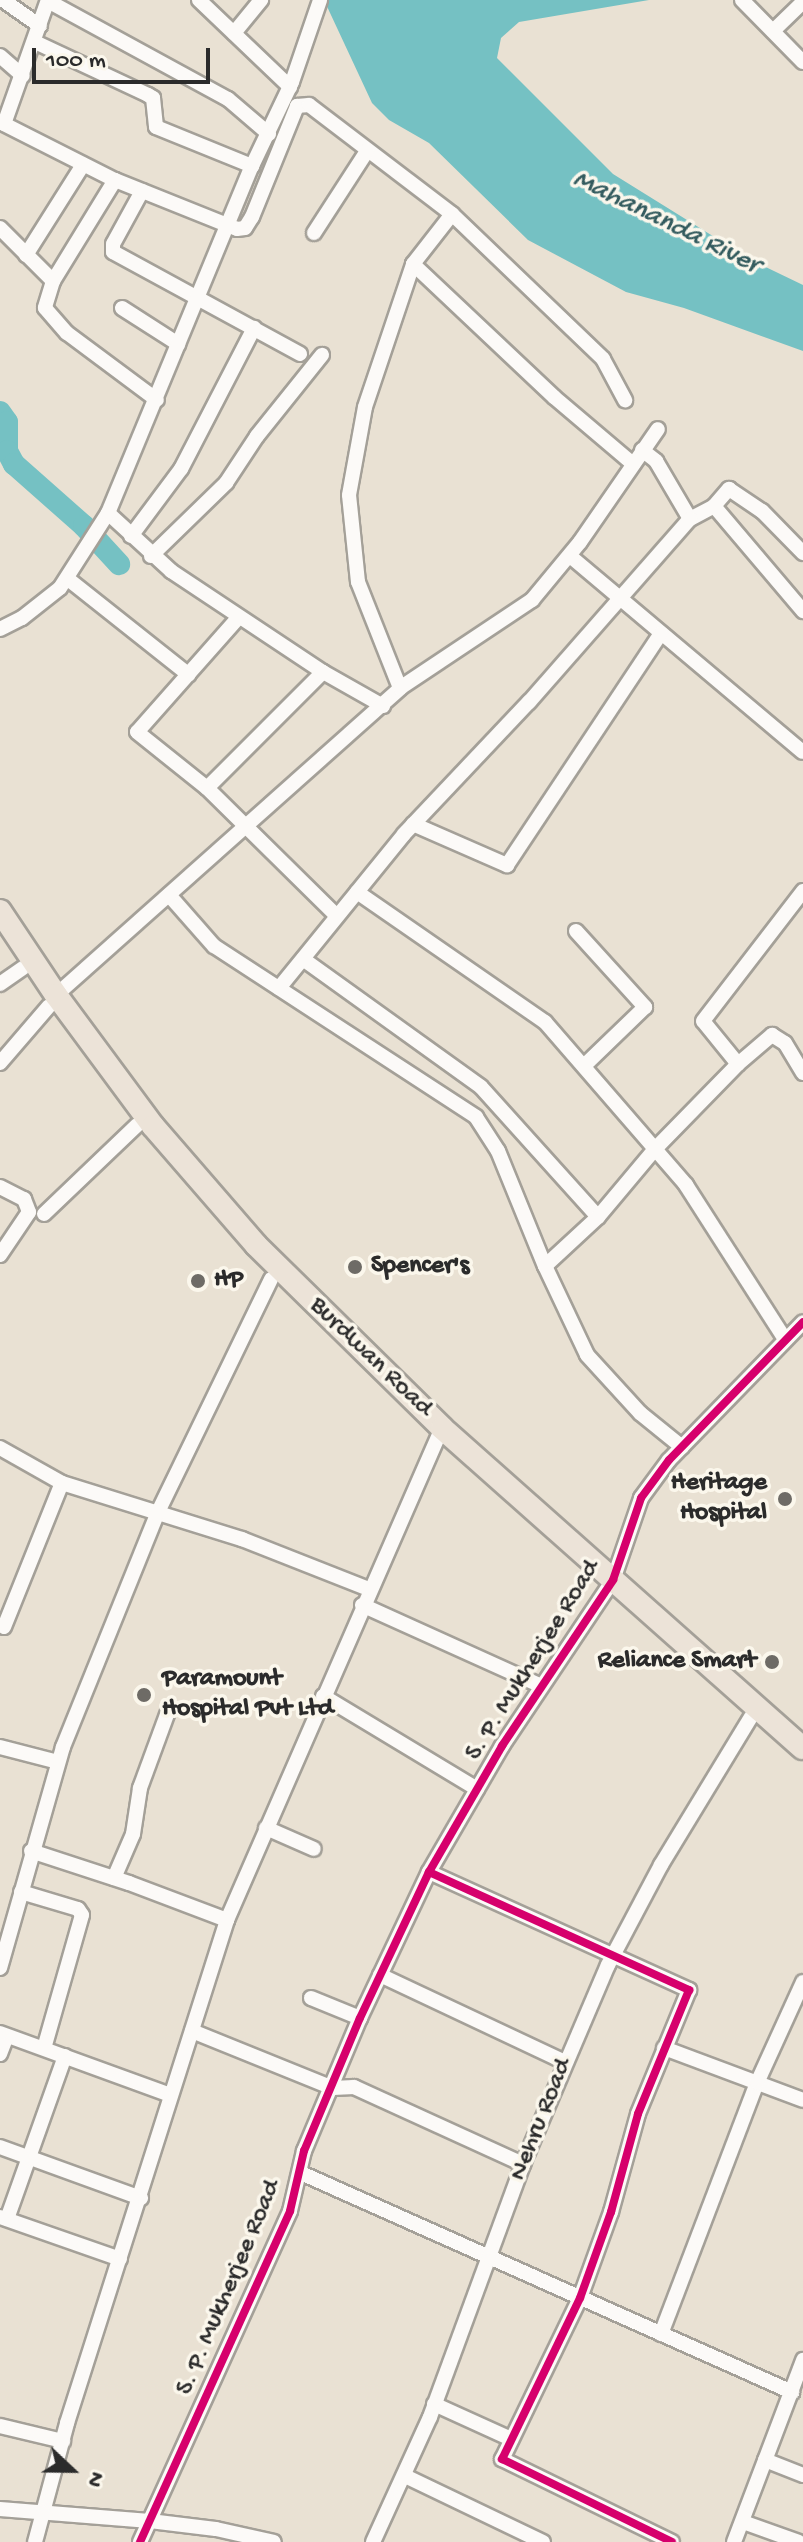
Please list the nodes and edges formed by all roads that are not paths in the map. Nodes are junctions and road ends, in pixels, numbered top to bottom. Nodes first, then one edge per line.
1 (3, 0) edge
2 (48, 0) edge
3 (199, 0) edge
4 (261, 0) edge
5 (320, 0) edge
6 (742, 0) edge
7 (803, 2) edge
8 (40, 26) junction
9 (773, 31) junction
10 (234, 33) junction
11 (35, 42) junction
12 (800, 53) edge
13 (0, 56) edge
14 (23, 76) junction
15 (292, 82) junction
16 (2, 123) edge
17 (269, 134) junction
18 (367, 151) junction
19 (83, 165) junction
20 (252, 166) junction
21 (115, 180) junction
22 (142, 191) junction
23 (452, 214) junction
24 (227, 227) junction
25 (0, 228) edge
26 (314, 233) dead end
27 (26, 255) junction
28 (413, 264) junction
29 (53, 281) junction
30 (198, 297) junction
31 (122, 308) dead end
32 (254, 328) junction
33 (178, 344) junction
34 (300, 354) dead end
35 (322, 355) dead end
36 (157, 400) junction
37 (625, 400) dead end
38 (658, 429) dead end
39 (642, 450) junction
40 (633, 464) junction
41 (714, 506) junction
42 (108, 513) junction
43 (690, 519) junction
44 (131, 536) junction
45 (803, 553) edge
46 (151, 556) junction
47 (570, 556) junction
48 (68, 579) junction
49 (620, 598) junction
50 (803, 611) edge
51 (238, 618) junction
52 (0, 629) edge
53 (661, 633) junction
54 (323, 672) junction
55 (189, 675) junction
56 (400, 688) junction
57 (383, 706) junction
58 (803, 752) edge
59 (207, 788) junction
60 (413, 824) junction
61 (245, 828) junction
62 (803, 891) edge
63 (357, 892) junction
64 (169, 895) junction
65 (0, 911) edge
66 (337, 916) junction
67 (576, 931) dead end
68 (0, 934) edge
69 (303, 959) junction
70 (23, 968) junction
71 (0, 984) edge
72 (279, 988) junction
73 (53, 1001) junction
74 (0, 1063) edge
75 (738, 1064) junction
76 (585, 1065) junction
77 (803, 1073) edge
78 (137, 1125) junction
79 (655, 1149) junction
80 (0, 1187) edge
81 (44, 1214) dead end
82 (598, 1217) junction
83 (0, 1255) edge
84 (545, 1266) junction
85 (271, 1279) junction
86 (803, 1322) edge
87 (785, 1339) junction
88 (440, 1433) junction
89 (682, 1447) junction
90 (0, 1448) edge
91 (62, 1483) junction
92 (157, 1514) junction
93 (610, 1585) junction
94 (369, 1589) junction
95 (362, 1605) junction
96 (4, 1627) dead end
97 (541, 1686) junction
98 (323, 1696) junction
99 (168, 1712) dead end
100 (754, 1712) junction
101 (0, 1747) edge
102 (803, 1748) edge
103 (58, 1762) junction
104 (803, 1766) edge
105 (477, 1789) junction
106 (266, 1828) junction
107 (314, 1849) dead end
108 (31, 1851) junction
109 (429, 1872) junction
110 (114, 1878) junction
111 (21, 1892) junction
112 (227, 1920) junction
113 (614, 1956) junction
114 (0, 1968) edge
115 (380, 1975) junction
116 (803, 1982) edge
117 (311, 1998) dead end
118 (360, 2018) junction
119 (192, 2031) junction
120 (4, 2034) edge
121 (44, 2048) junction
122 (664, 2048) junction
123 (0, 2054) edge
124 (65, 2056) junction
125 (565, 2062) junction
126 (757, 2083) junction
127 (333, 2088) junction
128 (170, 2095) junction
129 (803, 2100) edge
130 (0, 2147) edge
131 (28, 2155) junction
132 (523, 2164) junction
133 (301, 2173) junction
134 (141, 2198) junction
135 (4, 2218) edge
136 (488, 2257) junction
137 (120, 2259) junction
138 (580, 2298) junction
139 (661, 2334) junction
140 (803, 2360) edge
141 (792, 2392) junction
142 (434, 2404) junction
143 (0, 2426) edge
144 (511, 2439) junction
145 (63, 2441) junction
146 (765, 2460) junction
147 (803, 2475) edge
148 (405, 2476) junction
149 (0, 2509) edge
150 (44, 2514) junction
151 (150, 2521) junction
152 (743, 2522) junction
153 (35, 2542) edge
154 (140, 2542) edge
155 (274, 2542) edge
156 (373, 2542) edge
157 (543, 2542) edge
158 (672, 2542) edge
159 (734, 2542) edge
160 (799, 2542) edge

1 - 8 street
2 - 8 street
2 - 17 street
3 - 10 street
4 - 10 street
5 - 15 street
6 - 9 street
7 - 9 street
8 - 11 street
9 - 12 street
10 - 15 street
11 - 14 street
11 - 20 street
13 - 14 street
14 - 16 street
15 - 17 street
16 - 19 street
17 - 20 street
18 - 23 street
18 - 24 street
18 - 26 street
19 - 21 street
19 - 27 street
20 - 24 street
21 - 22 street
21 - 29 street
22 - 24 street
22 - 30 street
23 - 28 street
23 - 37 street
24 - 30 street
25 - 27 street
27 - 29 street
28 - 40 street
28 - 56 street
29 - 36 street
30 - 32 street
30 - 33 street
31 - 33 street
32 - 34 street
32 - 44 street
33 - 36 street
35 - 46 street
36 - 42 street
38 - 39 street
39 - 40 street
39 - 43 street
40 - 47 street
41 - 43 street
41 - 45 street
41 - 50 street
42 - 44 street
42 - 48 street
43 - 49 street
44 - 46 street
46 - 51 street
47 - 49 street
47 - 56 street
48 - 52 street
48 - 55 street
49 - 53 street
49 - 60 street
51 - 54 street
51 - 55 street
53 - 58 street
53 - 60 street
54 - 57 street
54 - 59 street
55 - 59 street
56 - 57 street
57 - 61 street
59 - 61 street
60 - 63 street
61 - 64 street
61 - 66 street
62 - 75 street
63 - 66 street
63 - 76 street
64 - 72 street
64 - 73 street
65 - 73 main road, Burdwan Road
66 - 69 street
67 - 76 street
68 - 70 main road, Burdwan Road
69 - 72 street
69 - 82 street
70 - 71 street
70 - 73 main road, Burdwan Road
72 - 84 street
73 - 74 street
73 - 78 main road, Burdwan Road
73 - 88 main road, Burdwan Road
75 - 77 street
75 - 79 street
76 - 79 street
78 - 81 street
78 - 85 main road, Burdwan Road
79 - 82 street
79 - 87 street
80 - 83 street
82 - 84 street
84 - 89 street
85 - 88 main road, Burdwan Road
85 - 92 street
86 - 87 street, S. P. Mukherjee Road
87 - 89 street, S. P. Mukherjee Road
88 - 93 main road, Burdwan Road
88 - 94 street
89 - 93 street, S. P. Mukherjee Road
90 - 91 street
91 - 92 street
91 - 96 street
92 - 94 street
92 - 103 street
93 - 97 street, S. P. Mukherjee Road
93 - 100 main road, Burdwan Road
94 - 95 street
95 - 97 street
95 - 98 street
97 - 105 street, S. P. Mukherjee Road
98 - 105 street
98 - 106 street
99 - 110 street
100 - 102 main road, Burdwan Road
100 - 104 main road, Burdwan Road
100 - 113 street, Nehru Road
101 - 103 street
103 - 108 street
105 - 109 street, S. P. Mukherjee Road
106 - 107 street
106 - 112 street
108 - 110 street
108 - 111 street
109 - 113 street
109 - 115 street, S. P. Mukherjee Road
110 - 112 street
111 - 114 street
111 - 121 street
112 - 119 street
113 - 122 street
113 - 125 street, Nehru Road
115 - 118 street, S. P. Mukherjee Road
115 - 125 street
116 - 126 street
117 - 118 street
118 - 127 street, S. P. Mukherjee Road
119 - 127 street
119 - 128 street
120 - 121 street
120 - 123 street
121 - 124 street
122 - 126 street
122 - 138 street
124 - 128 street
124 - 131 street
125 - 132 street, Nehru Road
126 - 129 street
126 - 139 street
127 - 132 street
127 - 133 street, S. P. Mukherjee Road
128 - 134 street
130 - 131 street
131 - 134 street
131 - 135 street
132 - 136 street, Nehru Road
133 - 136 street
133 - 151 street, S. P. Mukherjee Road
134 - 137 street
135 - 137 street
136 - 138 street
136 - 142 street, Nehru Road
137 - 145 street
138 - 139 street
138 - 144 street
139 - 141 street
140 - 141 street
141 - 146 street
142 - 144 street
142 - 148 street, Nehru Road
143 - 145 street
144 - 158 street
145 - 150 street
146 - 147 street
146 - 152 street
148 - 156 street, Nehru Road
148 - 157 street
149 - 150 street
150 - 151 street
150 - 153 street
151 - 154 street, S. P. Mukherjee Road
151 - 155 street
152 - 159 street
152 - 160 street

